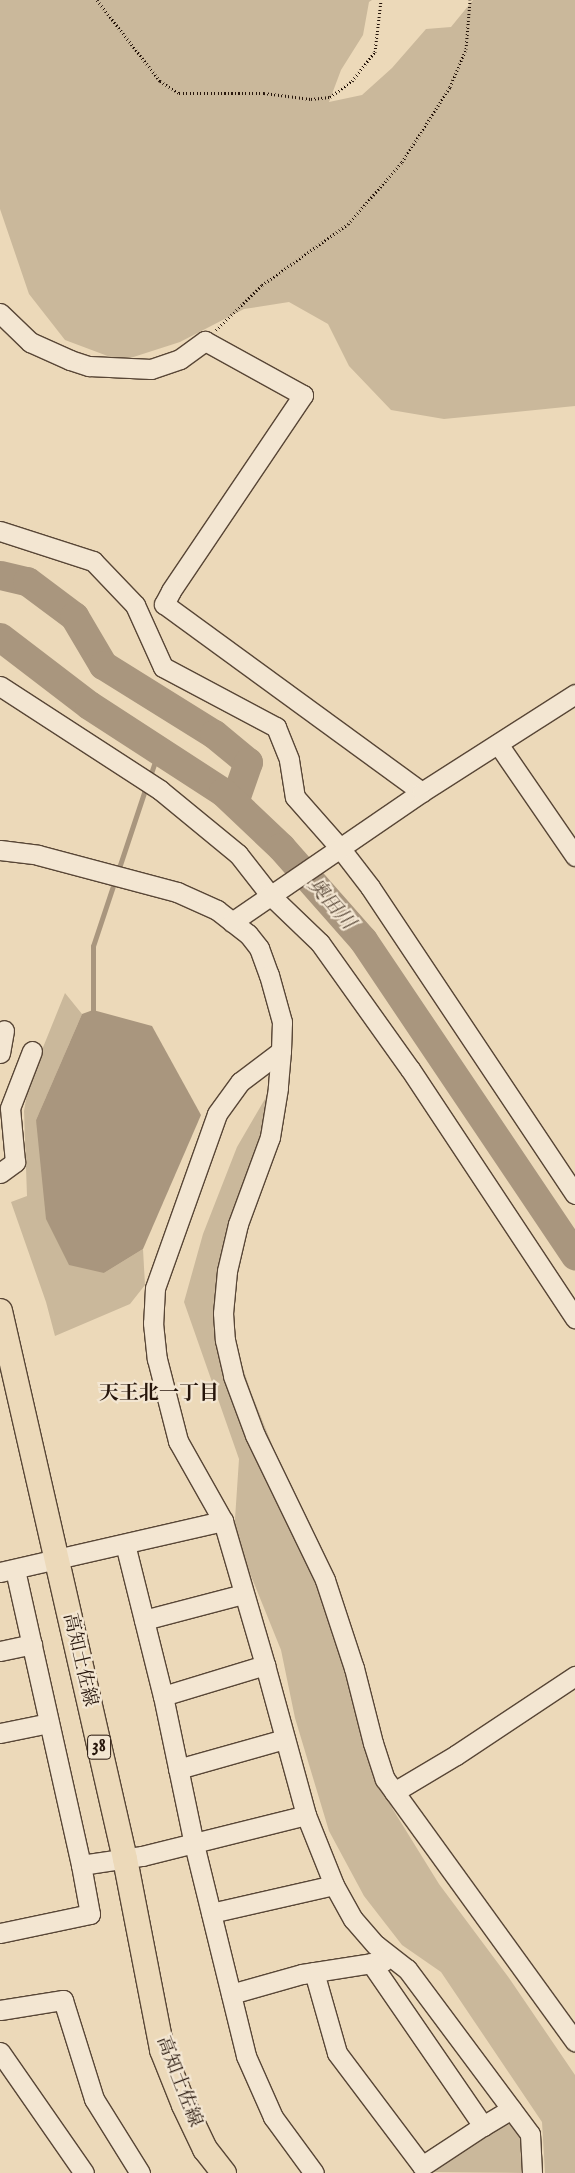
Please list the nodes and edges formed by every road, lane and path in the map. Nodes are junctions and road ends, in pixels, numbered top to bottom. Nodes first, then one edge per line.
1 (97, 0) edge
2 (381, 0) edge
3 (470, 0) edge
4 (0, 313) edge
5 (204, 341) junction
6 (0, 531) edge
7 (0, 686) edge
8 (575, 694) edge
9 (498, 744) junction
10 (422, 792) junction
11 (340, 848) junction
12 (0, 850) edge
13 (575, 856) edge
14 (277, 891) junction
15 (232, 922) junction
16 (4, 1030) dead end
17 (32, 1051) dead end
18 (281, 1051) junction
19 (0, 1053) edge
20 (0, 1173) edge
21 (575, 1194) edge
22 (0, 1311) edge
23 (575, 1318) edge
24 (222, 1521) junction
25 (125, 1544) junction
26 (56, 1558) junction
27 (7, 1570) edge
28 (244, 1594) junction
29 (144, 1620) junction
30 (32, 1644) junction
31 (0, 1651) edge
32 (266, 1666) junction
33 (575, 1676) edge
34 (163, 1696) junction
35 (49, 1723) junction
36 (0, 1733) edge
37 (285, 1739) junction
38 (178, 1769) junction
39 (394, 1792) junction
40 (306, 1815) junction
41 (194, 1844) junction
42 (125, 1859) junction
43 (81, 1864) junction
44 (334, 1885) junction
45 (211, 1913) junction
46 (0, 1933) edge
47 (395, 1959) junction
48 (371, 1963) junction
49 (314, 1972) junction
50 (231, 1994) junction
51 (0, 2010) edge
52 (575, 2041) edge
53 (0, 2052) edge
54 (511, 2109) junction
55 (483, 2126) junction
56 (84, 2173) edge
57 (140, 2173) edge
58 (224, 2173) edge
59 (314, 2173) edge
60 (532, 2173) edge

1 - 2 path
3 - 5 path
4 - 5 street
5 - 10 street
6 - 11 street
7 - 14 street
8 - 9 street
9 - 10 street
9 - 13 street
10 - 11 street
11 - 14 street
11 - 21 street
12 - 15 street
14 - 15 street
14 - 23 street
15 - 18 street
16 - 19 street
17 - 20 street
18 - 24 street
18 - 39 street
22 - 26 main road, 高知土佐線 / 38
24 - 25 street
24 - 28 street
25 - 26 street
25 - 29 street
26 - 27 street
26 - 42 main road, 高知土佐線 / 38
27 - 30 street
28 - 29 street
28 - 32 street
29 - 34 street
30 - 31 street
30 - 35 street
32 - 34 street
32 - 37 street
33 - 39 street
34 - 38 street
35 - 36 street
35 - 43 street
37 - 38 street
37 - 40 street
38 - 41 street
39 - 52 street
40 - 41 street
40 - 44 street
41 - 42 street
41 - 45 street
42 - 43 street
42 - 58 main road, 高知土佐線 / 38
43 - 46 street
44 - 45 street
44 - 47 street
45 - 50 street
47 - 48 street
47 - 54 street
48 - 49 street
48 - 55 street
49 - 50 street
49 - 55 street
50 - 59 street
51 - 57 street
53 - 56 street
54 - 55 street
54 - 60 street

